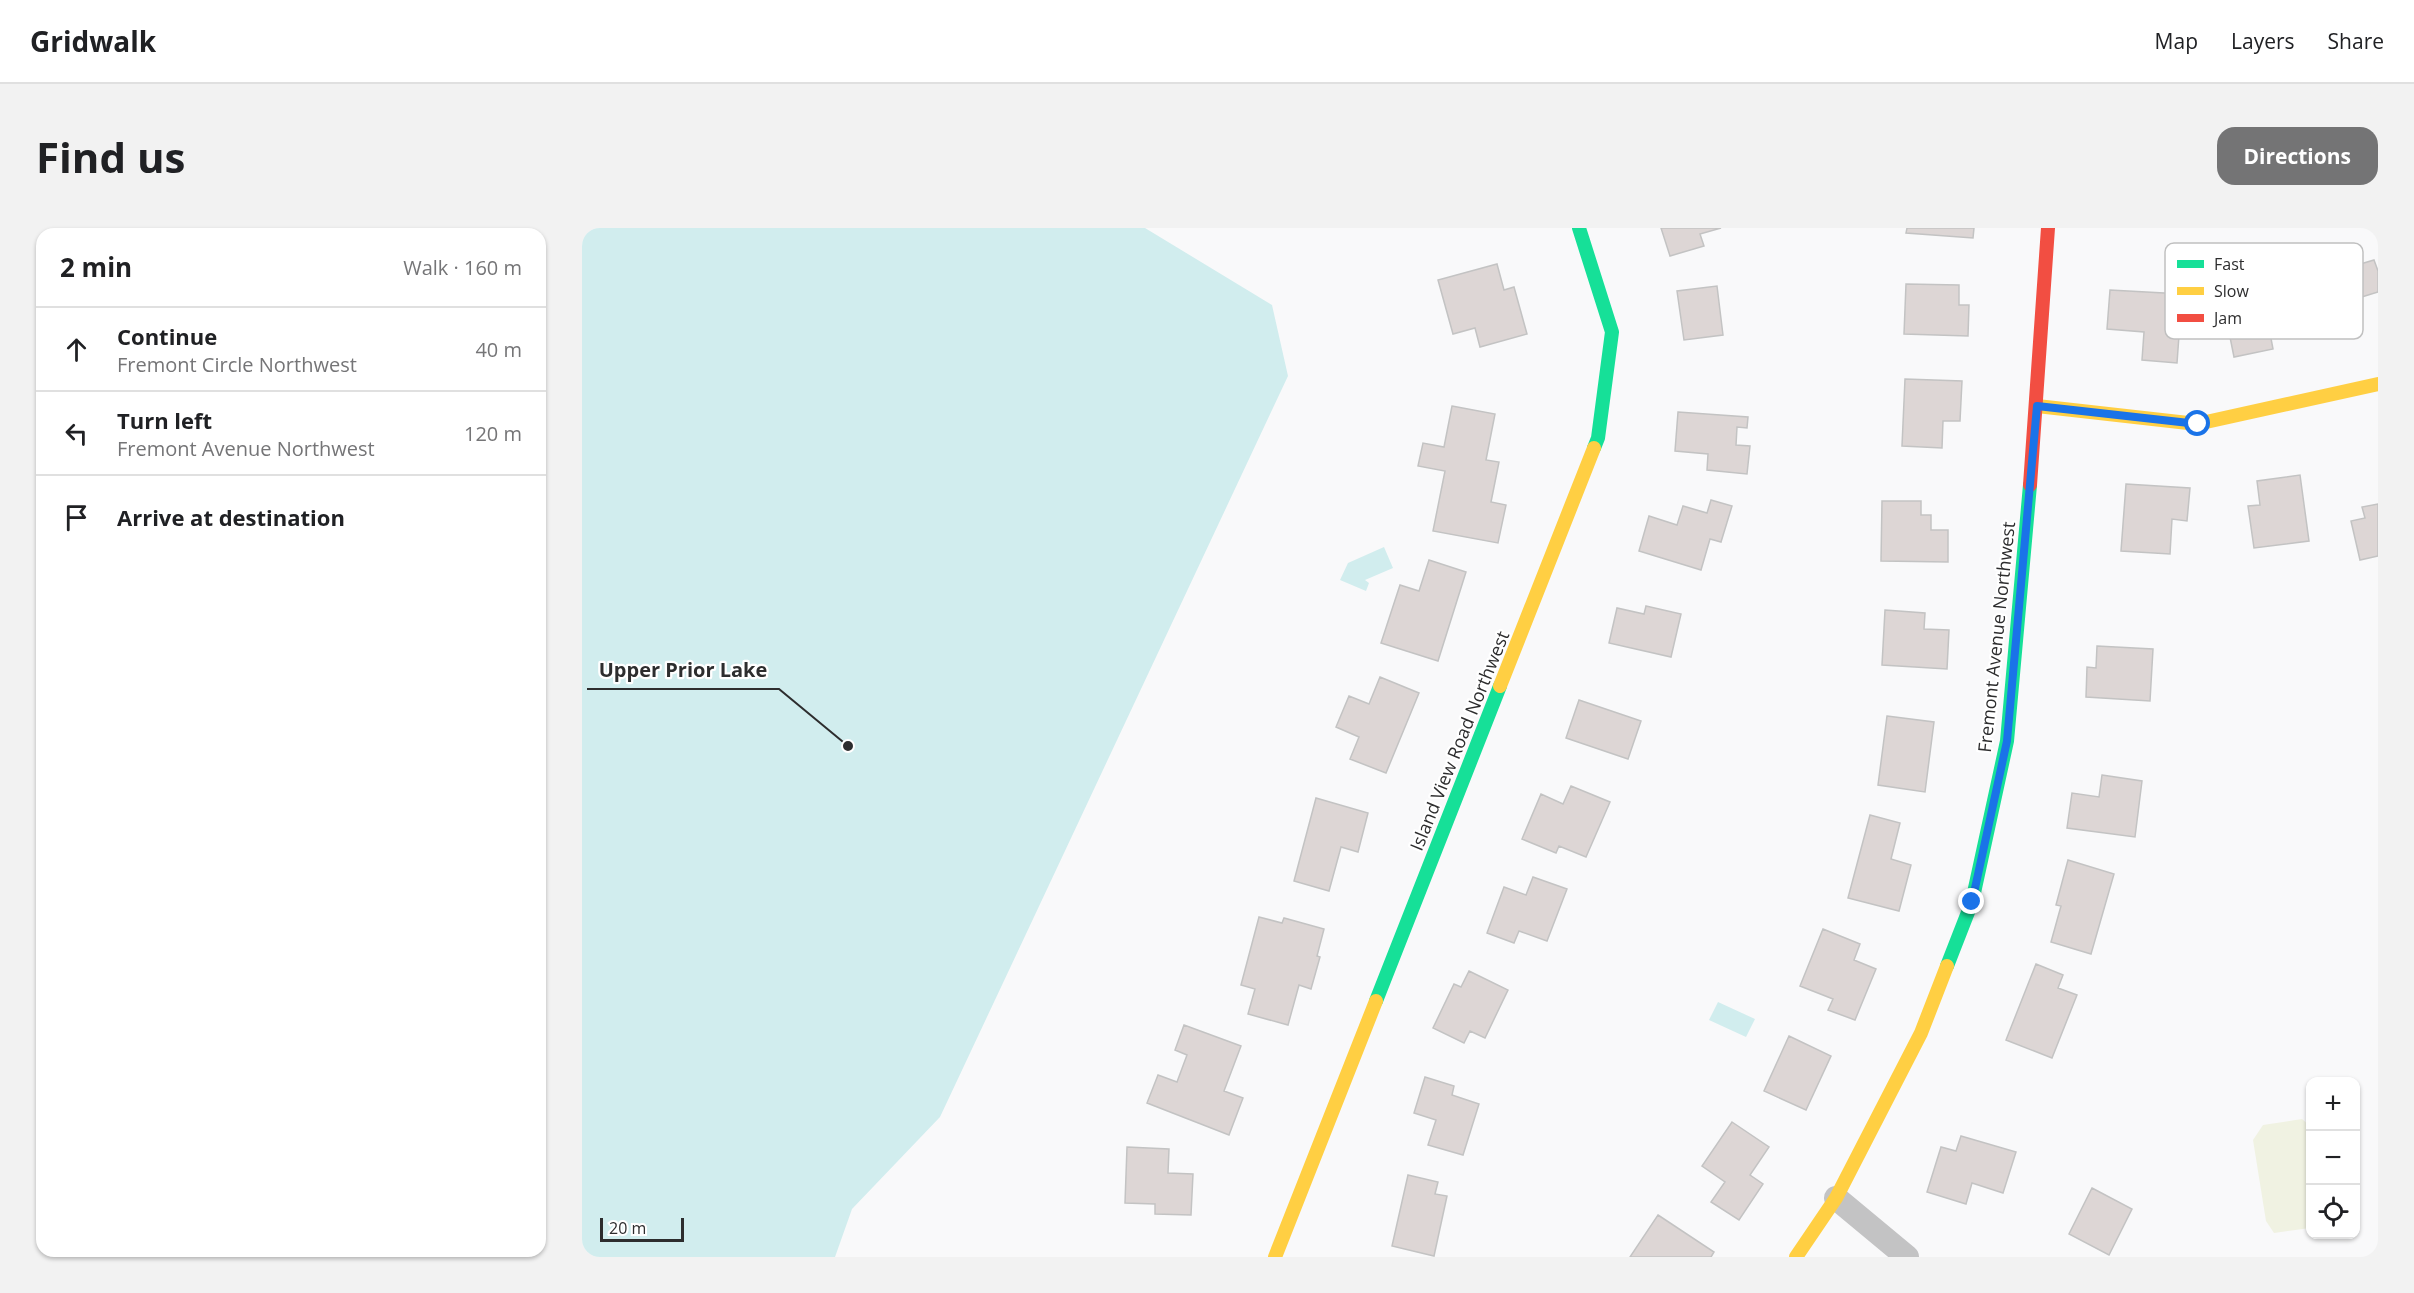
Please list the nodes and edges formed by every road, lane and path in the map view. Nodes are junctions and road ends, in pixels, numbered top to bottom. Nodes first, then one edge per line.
1 (1579, 228) edge
2 (2048, 228) edge
3 (2378, 384) edge
4 (2037, 406) junction
5 (1836, 1198) junction
6 (1275, 1257) edge
7 (1796, 1257) edge
8 (1907, 1257) edge

1 - 6 street, Island View Road Northwest
2 - 4 street, Fremont Avenue Northwest
3 - 4 street
4 - 5 street, Fremont Avenue Northwest
5 - 7 street, Fremont Avenue Northwest
5 - 8 street

